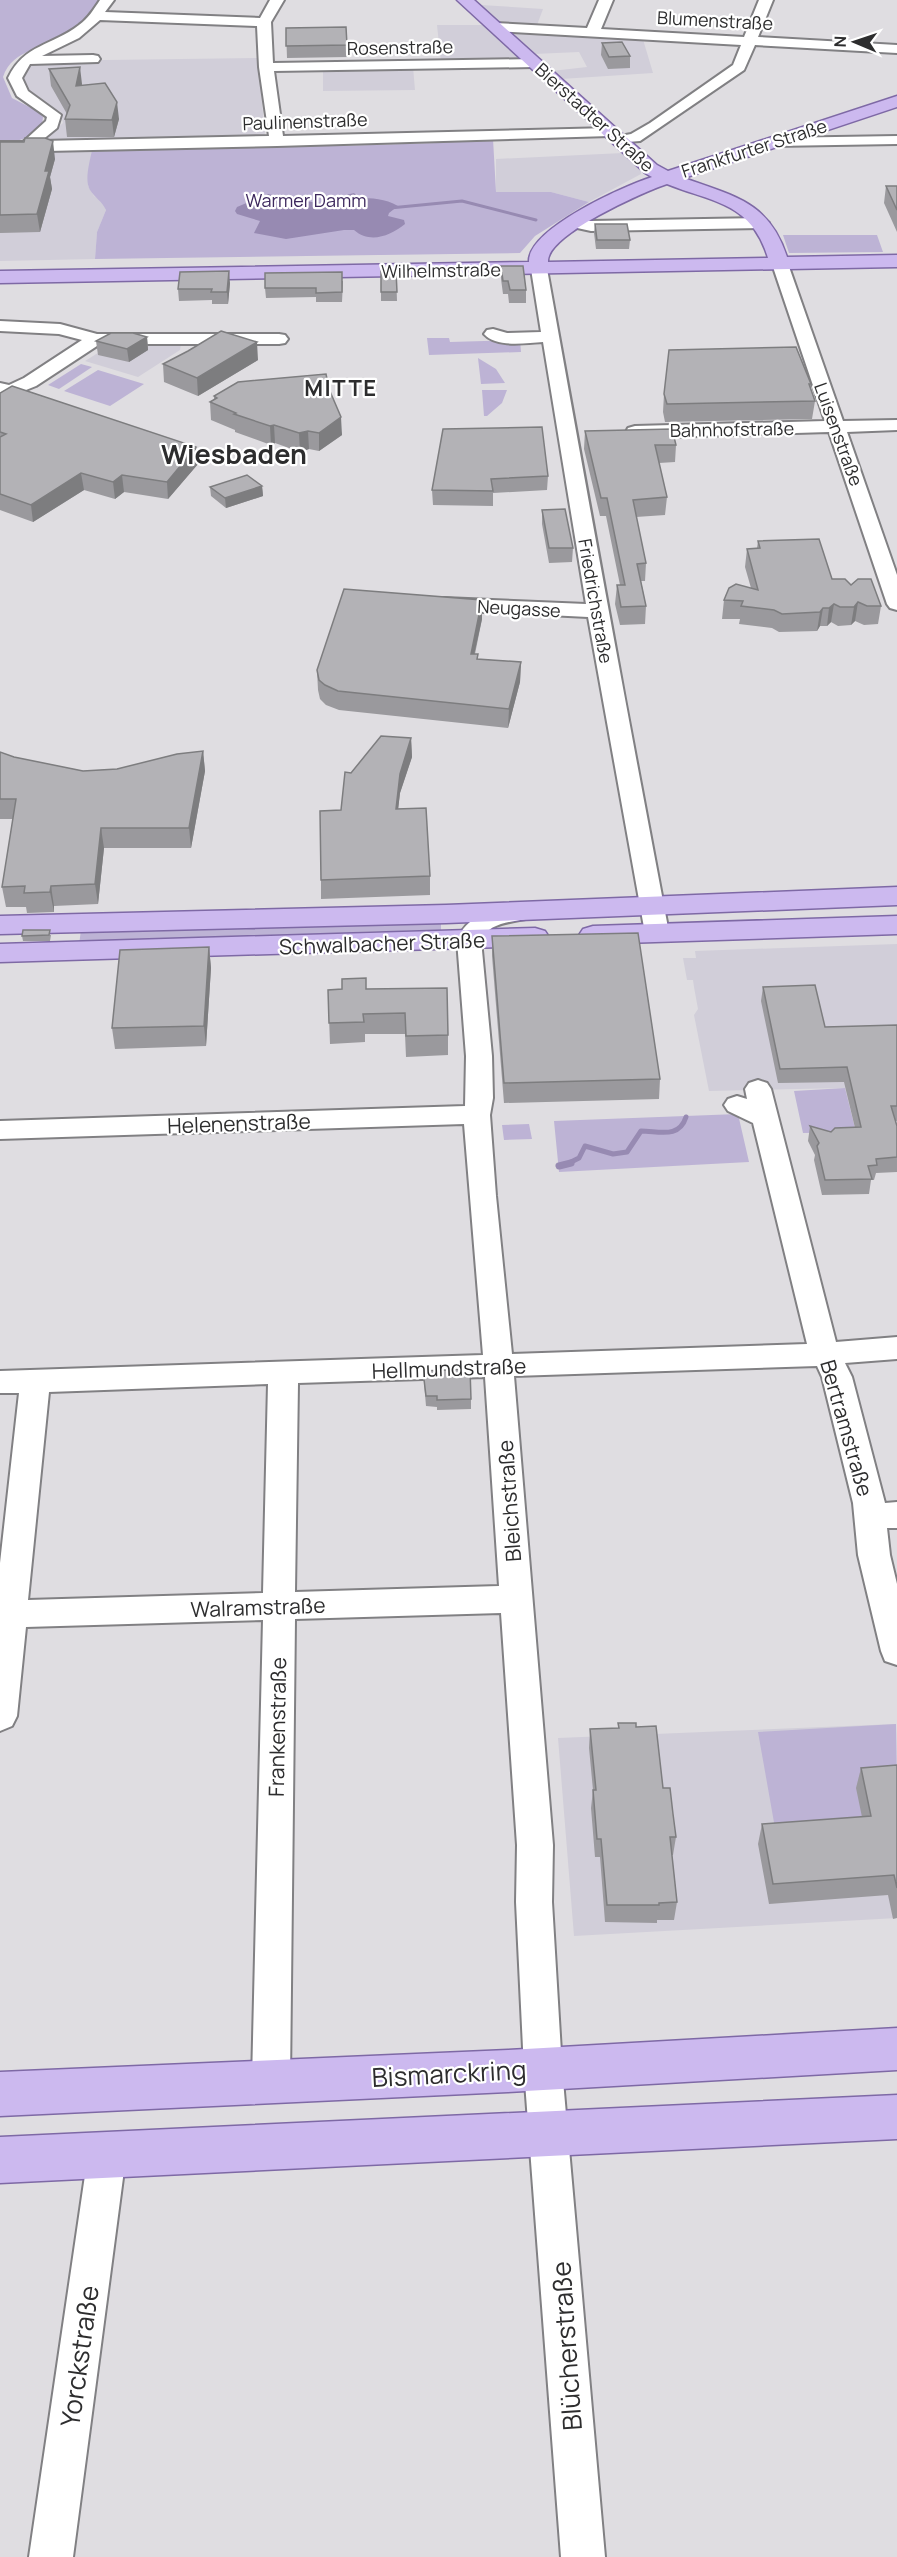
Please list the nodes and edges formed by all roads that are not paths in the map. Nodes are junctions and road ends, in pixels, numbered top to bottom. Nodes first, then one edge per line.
1 (107, 0) edge
2 (277, 0) edge
3 (465, 0) edge
4 (606, 0) edge
5 (766, 0) edge
6 (95, 16) junction
7 (264, 22) junction
8 (495, 27) junction
9 (593, 31) junction
10 (749, 40) junction
11 (897, 49) edge
12 (93, 59) dead end
13 (26, 60) junction
14 (534, 63) junction
15 (266, 68) junction
16 (897, 101) edge
17 (615, 136) junction
18 (897, 140) edge
19 (277, 142) junction
20 (774, 142) junction
21 (0, 147) edge
22 (27, 147) junction
23 (665, 176) junction
24 (574, 223) junction
25 (762, 223) junction
26 (892, 262) edge
27 (780, 264) junction
28 (539, 269) junction
29 (0, 277) edge
30 (0, 327) edge
31 (493, 334) dead end
32 (552, 337) junction
33 (96, 339) junction
34 (279, 339) dead end
35 (5, 389) edge
36 (897, 425) edge
37 (835, 427) junction
38 (616, 432) edge
39 (429, 603) edge
40 (897, 604) edge
41 (597, 611) junction
42 (897, 896) edge
43 (652, 905) junction
44 (610, 908) junction
45 (530, 910) junction
46 (67, 923) junction
47 (897, 925) edge
48 (0, 926) edge
49 (657, 933) junction
50 (469, 940) junction
51 (107, 951) junction
52 (0, 953) edge
53 (758, 1089) dead end
54 (737, 1105) dead end
55 (477, 1115) junction
56 (765, 1118) junction
57 (0, 1130) edge
58 (897, 1348) edge
59 (826, 1354) junction
60 (498, 1366) junction
61 (283, 1373) junction
62 (35, 1381) junction
63 (0, 1382) edge
64 (884, 1516) edge
65 (517, 1599) junction
66 (279, 1607) junction
67 (5, 1613) edge
68 (897, 1650) edge
69 (0, 1716) edge
70 (897, 2049) edge
71 (543, 2069) junction
72 (271, 2081) junction
73 (0, 2094) edge
74 (897, 2117) edge
75 (548, 2134) junction
76 (107, 2155) junction
77 (0, 2160) edge
78 (51, 2557) edge
79 (583, 2557) edge

1 - 6 street
2 - 7 street
3 - 8 main road, Bierstadter Straße
4 - 9 street
5 - 10 street, Paulinenstraße
6 - 7 street
6 - 13 street
7 - 15 street
8 - 9 street, Blumenstraße
8 - 14 main road, Bierstadter Straße
9 - 10 street, Blumenstraße
10 - 11 street, Blumenstraße
10 - 17 street, Paulinenstraße
12 - 13 street
13 - 22 street
14 - 15 street, Rosenstraße
14 - 17 main road, Bierstadter Straße
15 - 19 street
16 - 20 main road, Frankfurter Straße
17 - 19 street, Paulinenstraße
17 - 23 main road, Bierstadter Straße
18 - 20 street
19 - 22 street, Paulinenstraße
20 - 23 main road, Frankfurter Straße
21 - 22 street, Paulinenstraße
23 - 24 main road, Frankfurter Straße
23 - 25 main road, Bierstadter Straße
24 - 25 street
24 - 28 main road, Frankfurter Straße
25 - 27 main road, Bierstadter Straße
26 - 27 main road, Wilhelmstraße
27 - 28 main road, Wilhelmstraße
27 - 37 street, Luisenstraße
28 - 29 main road, Wilhelmstraße
28 - 32 street, Friedrichstraße
30 - 33 street
31 - 32 street
32 - 41 street, Friedrichstraße
33 - 34 street
33 - 35 street
36 - 37 street, Bahnhofstraße
37 - 38 street, Bahnhofstraße
37 - 40 street, Luisenstraße
39 - 41 street, Neugasse
41 - 43 street, Friedrichstraße
42 - 43 main road, Schwalbacher Straße
43 - 44 main road, Schwalbacher Straße
43 - 49 street, Friedrichstraße
44 - 45 main road, Schwalbacher Straße
44 - 49 main road, Schwalbacher Straße
45 - 46 main road, Schwalbacher Straße
45 - 50 street
46 - 48 main road, Schwalbacher Straße
46 - 51 main road
47 - 49 main road, Schwalbacher Straße
49 - 50 main road, Schwalbacher Straße
50 - 51 main road, Schwalbacher Straße
50 - 55 street, Bleichstraße
51 - 52 main road, Schwalbacher Straße
53 - 56 street, Bertramstraße
54 - 56 street
55 - 57 street, Helenenstraße
55 - 60 street, Bleichstraße
56 - 59 street, Bertramstraße
58 - 59 street, Hellmundstraße
59 - 60 street, Hellmundstraße
59 - 64 street, Bertramstraße
60 - 61 street, Hellmundstraße
60 - 65 street, Bleichstraße
61 - 62 street, Hellmundstraße
61 - 66 street, Frankenstraße
62 - 63 street, Hellmundstraße
62 - 67 street
64 - 68 street, Bertramstraße
65 - 66 street, Walramstraße
65 - 71 street, Bleichstraße
66 - 67 street, Walramstraße
66 - 72 street, Frankenstraße
67 - 69 street
70 - 71 main road, Bismarckring
71 - 72 main road, Bismarckring
71 - 75 street, Bleichstraße
72 - 73 main road, Bismarckring
74 - 75 main road
75 - 76 main road
75 - 79 street, Blücherstraße
76 - 77 main road
76 - 78 street, Yorckstraße

